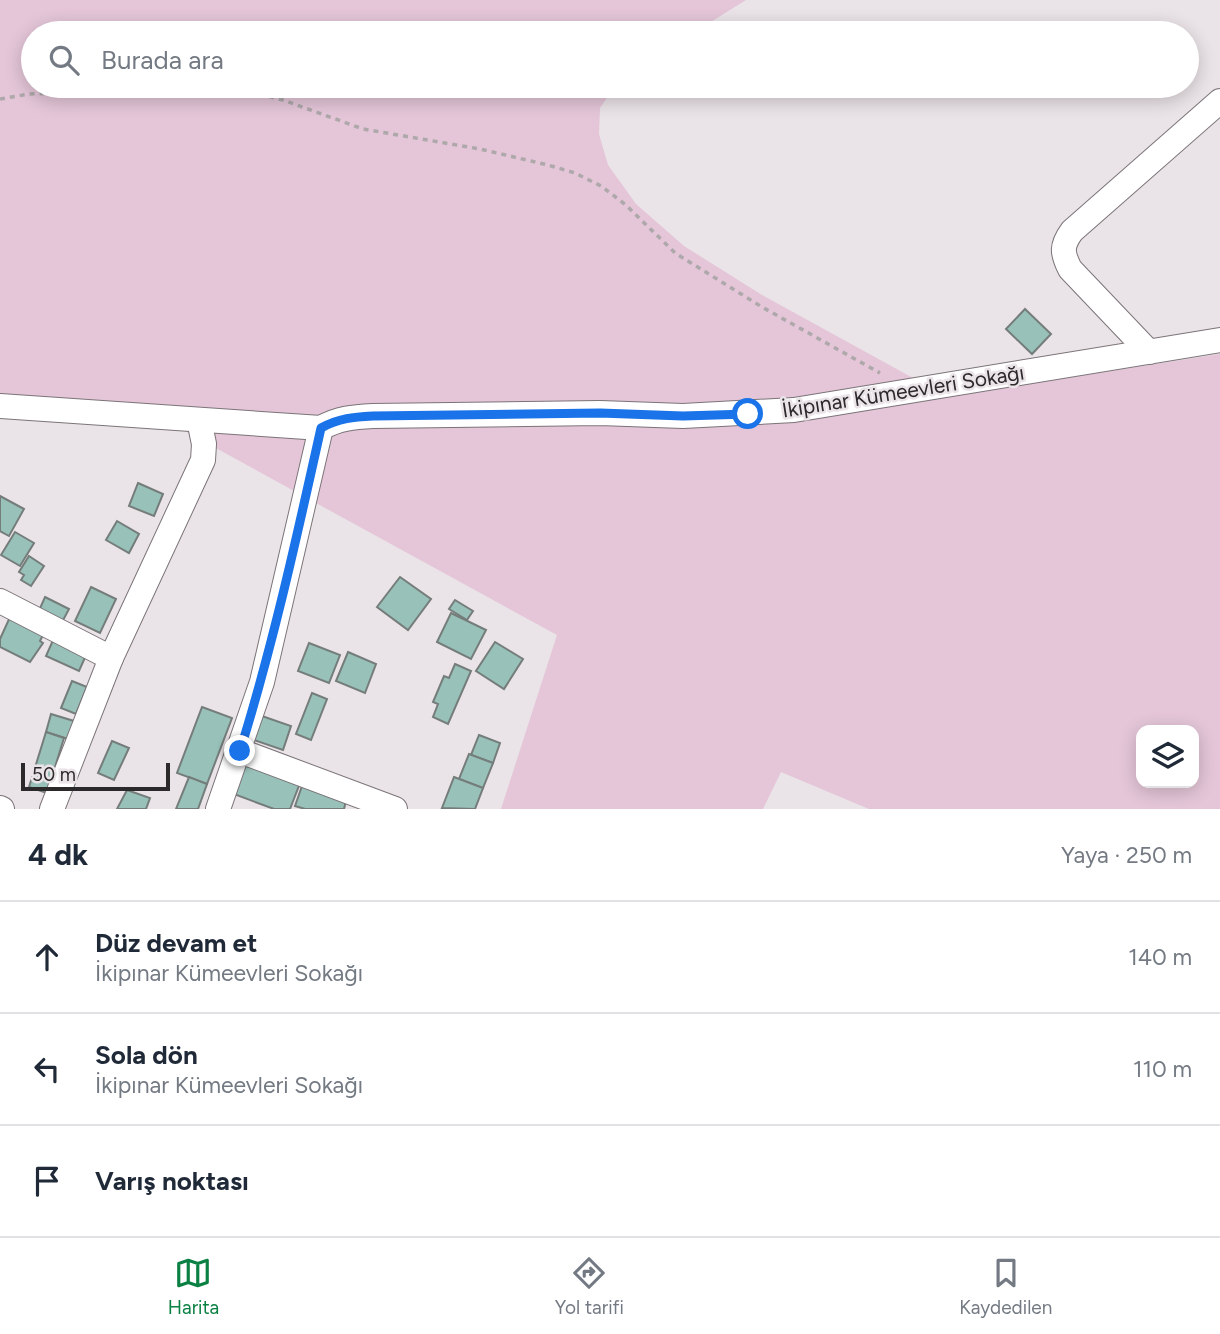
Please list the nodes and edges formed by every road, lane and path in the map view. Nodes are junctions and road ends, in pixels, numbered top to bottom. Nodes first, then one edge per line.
1 (21, 95) edge
2 (275, 98) edge
3 (0, 99) edge
4 (1220, 101) edge
5 (1218, 339) edge
6 (1149, 352) junction
7 (912, 391) junction
8 (0, 406) edge
9 (199, 420) junction
10 (321, 428) junction
11 (0, 601) edge
12 (111, 658) junction
13 (240, 751) junction
14 (52, 809) edge
15 (218, 809) edge
16 (396, 809) edge

1 - 3 path
2 - 7 path
4 - 6 street
5 - 6 street, İkipınar Kümeevleri Sokağı
6 - 7 street, İkipınar Kümeevleri Sokağı
7 - 10 street, İkipınar Kümeevleri Sokağı
8 - 9 street, İkipınar Kümeevleri Sokağı
9 - 10 street, İkipınar Kümeevleri Sokağı
9 - 12 street
10 - 13 street
11 - 12 street
12 - 14 street
13 - 15 street
13 - 16 street

